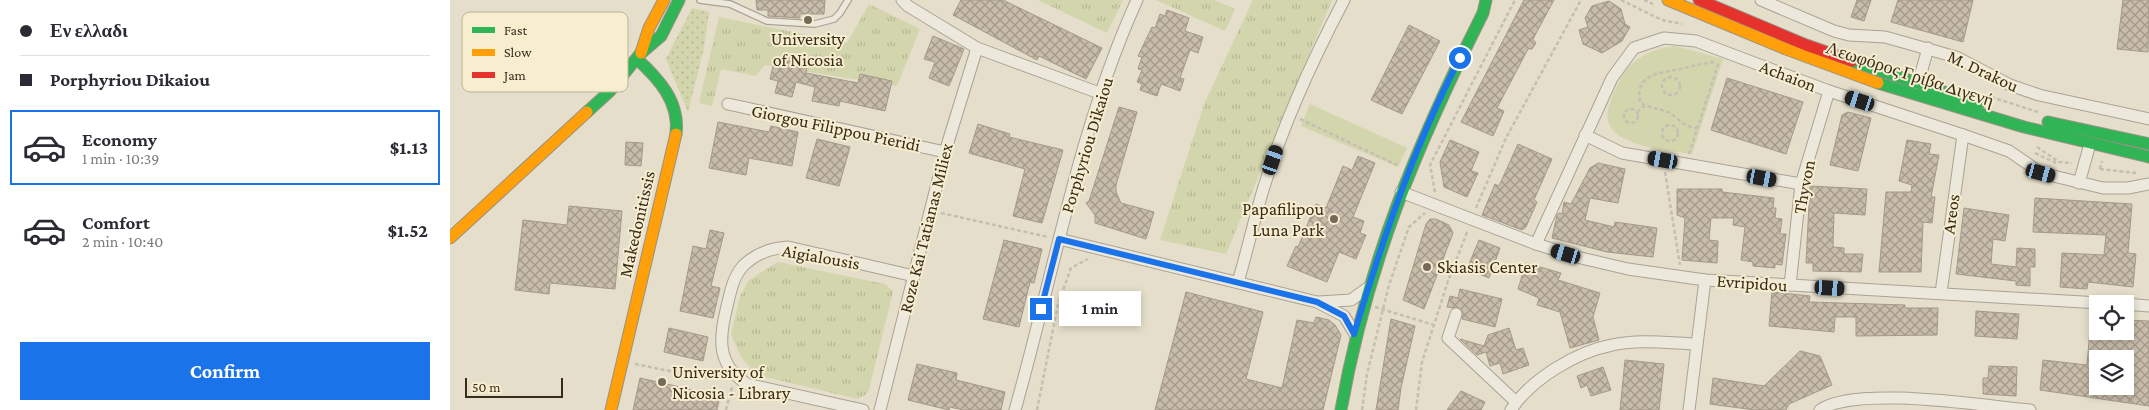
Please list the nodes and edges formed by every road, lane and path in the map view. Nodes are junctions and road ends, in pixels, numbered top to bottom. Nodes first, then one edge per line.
1 (664, 0) edge
2 (679, 0) edge
3 (700, 0) edge
4 (848, 0) edge
5 (902, 0) edge
6 (1137, 0) edge
7 (1344, 0) edge
8 (1486, 0) edge
9 (1496, 0) edge
10 (1581, 0) edge
11 (1621, 0) edge
12 (1668, 0) edge
13 (1699, 0) edge
14 (1762, 0) edge
15 (1483, 14) junction
16 (1696, 41) junction
17 (977, 48) junction
18 (1928, 48) junction
19 (639, 56) junction
20 (1721, 56) junction
21 (628, 69) edge
22 (1672, 70) junction
23 (1672, 77) junction
24 (1918, 84) junction
25 (1829, 91) junction
26 (609, 92) edge
27 (1102, 94) junction
28 (1982, 94) dead end
29 (728, 104) dead end
30 (1645, 106) junction
31 (1638, 112) junction
32 (1290, 114) junction
33 (2042, 114) dead end
34 (2149, 120) edge
35 (1683, 123) junction
36 (1698, 128) junction
37 (1678, 129) junction
38 (1585, 135) junction
39 (1963, 135) junction
40 (2090, 144) junction
41 (2149, 144) edge
42 (2030, 145) dead end
43 (2030, 151) dead end
44 (944, 152) junction
45 (2149, 157) edge
46 (1663, 160) junction
47 (1686, 164) junction
48 (2100, 164) dead end
49 (1409, 171) junction
50 (2139, 174) dead end
51 (2079, 183) junction
52 (1800, 184) junction
53 (2149, 184) edge
54 (1401, 192) junction
55 (930, 211) junction
56 (1471, 220) junction
57 (450, 238) edge
58 (1059, 239) junction
59 (1536, 244) junction
60 (1086, 258) dead end
61 (914, 276) junction
62 (1682, 277) junction
63 (1705, 280) junction
64 (1238, 282) junction
65 (1369, 286) junction
66 (1790, 286) junction
67 (1941, 293) junction
68 (1317, 302) junction
69 (2089, 302) edge
70 (1364, 304) junction
71 (2134, 305) edge
72 (2149, 306) edge
73 (1456, 314) dead end
74 (1434, 325) junction
75 (1354, 334) junction
76 (1697, 344) junction
77 (623, 362) junction
78 (734, 376) junction
79 (1907, 404) edge
80 (1514, 406) edge
81 (611, 410) edge
82 (726, 410) edge
83 (863, 410) edge
84 (880, 410) edge
85 (1016, 410) edge
86 (1037, 410) edge
87 (1341, 410) edge
88 (1416, 410) edge
89 (1689, 410) edge
90 (1820, 410) edge
91 (2030, 410) edge

1 - 19 main road
2 - 19 main road
3 - 4 lane
5 - 17 street
6 - 27 street, Porphyriou Dikaiou
7 - 32 street
8 - 15 main road
9 - 15 main road
10 - 56 path
11 - 16 path
12 - 40 main road, Λεωφόρος Γρίβα Διγενή
13 - 24 main road, Λεωφόρος Γρίβα Διγενή
14 - 18 street, M. Drakou
15 - 49 main road
16 - 20 street, Achaion
16 - 38 street, Achaion
17 - 27 street
17 - 44 street, Roze Kai Tatianas Miliex
18 - 24 street
18 - 34 street, M. Drakou
19 - 21 main road
19 - 77 main road, Makedonitissis
20 - 22 path
20 - 25 street, Achaion
20 - 36 path
22 - 23 path
22 - 30 path
23 - 23 path
24 - 41 main road, Λεωφόρος Γρίβα Διγενή
25 - 39 street, Achaion
25 - 52 street, Thyvon
26 - 57 main road
27 - 58 street, Porphyriou Dikaiou
28 - 33 path
29 - 44 street, Giorgou Filippou Pieridi
30 - 31 path
30 - 35 path
31 - 31 path
32 - 49 path
32 - 64 street
35 - 36 path
35 - 37 path
36 - 47 path
37 - 37 path
38 - 46 street
38 - 59 street, Achaion
39 - 51 street, Achaion
39 - 67 street, Areos
40 - 45 main road, Λεωφόρος Γρίβα Διγενή
40 - 51 street
42 - 43 path
44 - 55 street, Roze Kai Tatianas Miliex
46 - 47 street
46 - 62 path
47 - 52 street
48 - 50 path
49 - 54 main road
51 - 53 street, Achaion
52 - 66 street, Thyvon
54 - 56 street, Evripidou
54 - 65 main road
55 - 58 path
55 - 61 street, Roze Kai Tatianas Miliex
56 - 59 street, Evripidou
56 - 74 path
58 - 64 street
58 - 85 street, Porphyriou Dikaiou
59 - 62 street, Evripidou
60 - 86 path
61 - 78 street, Aigialousis
61 - 84 street, Roze Kai Tatianas Miliex
62 - 63 street, Evripidou
63 - 66 street, Evripidou
63 - 76 street
64 - 68 street
65 - 68 street
65 - 70 main road
66 - 67 street, Evripidou
67 - 69 street, Evripidou
68 - 75 street
70 - 74 path
70 - 75 main road
71 - 72 street
73 - 80 street
74 - 88 path
75 - 87 main road
76 - 80 street
76 - 89 street
77 - 78 path
77 - 81 main road, Makedonitissis
78 - 82 path
78 - 83 street
79 - 90 street
79 - 91 street

